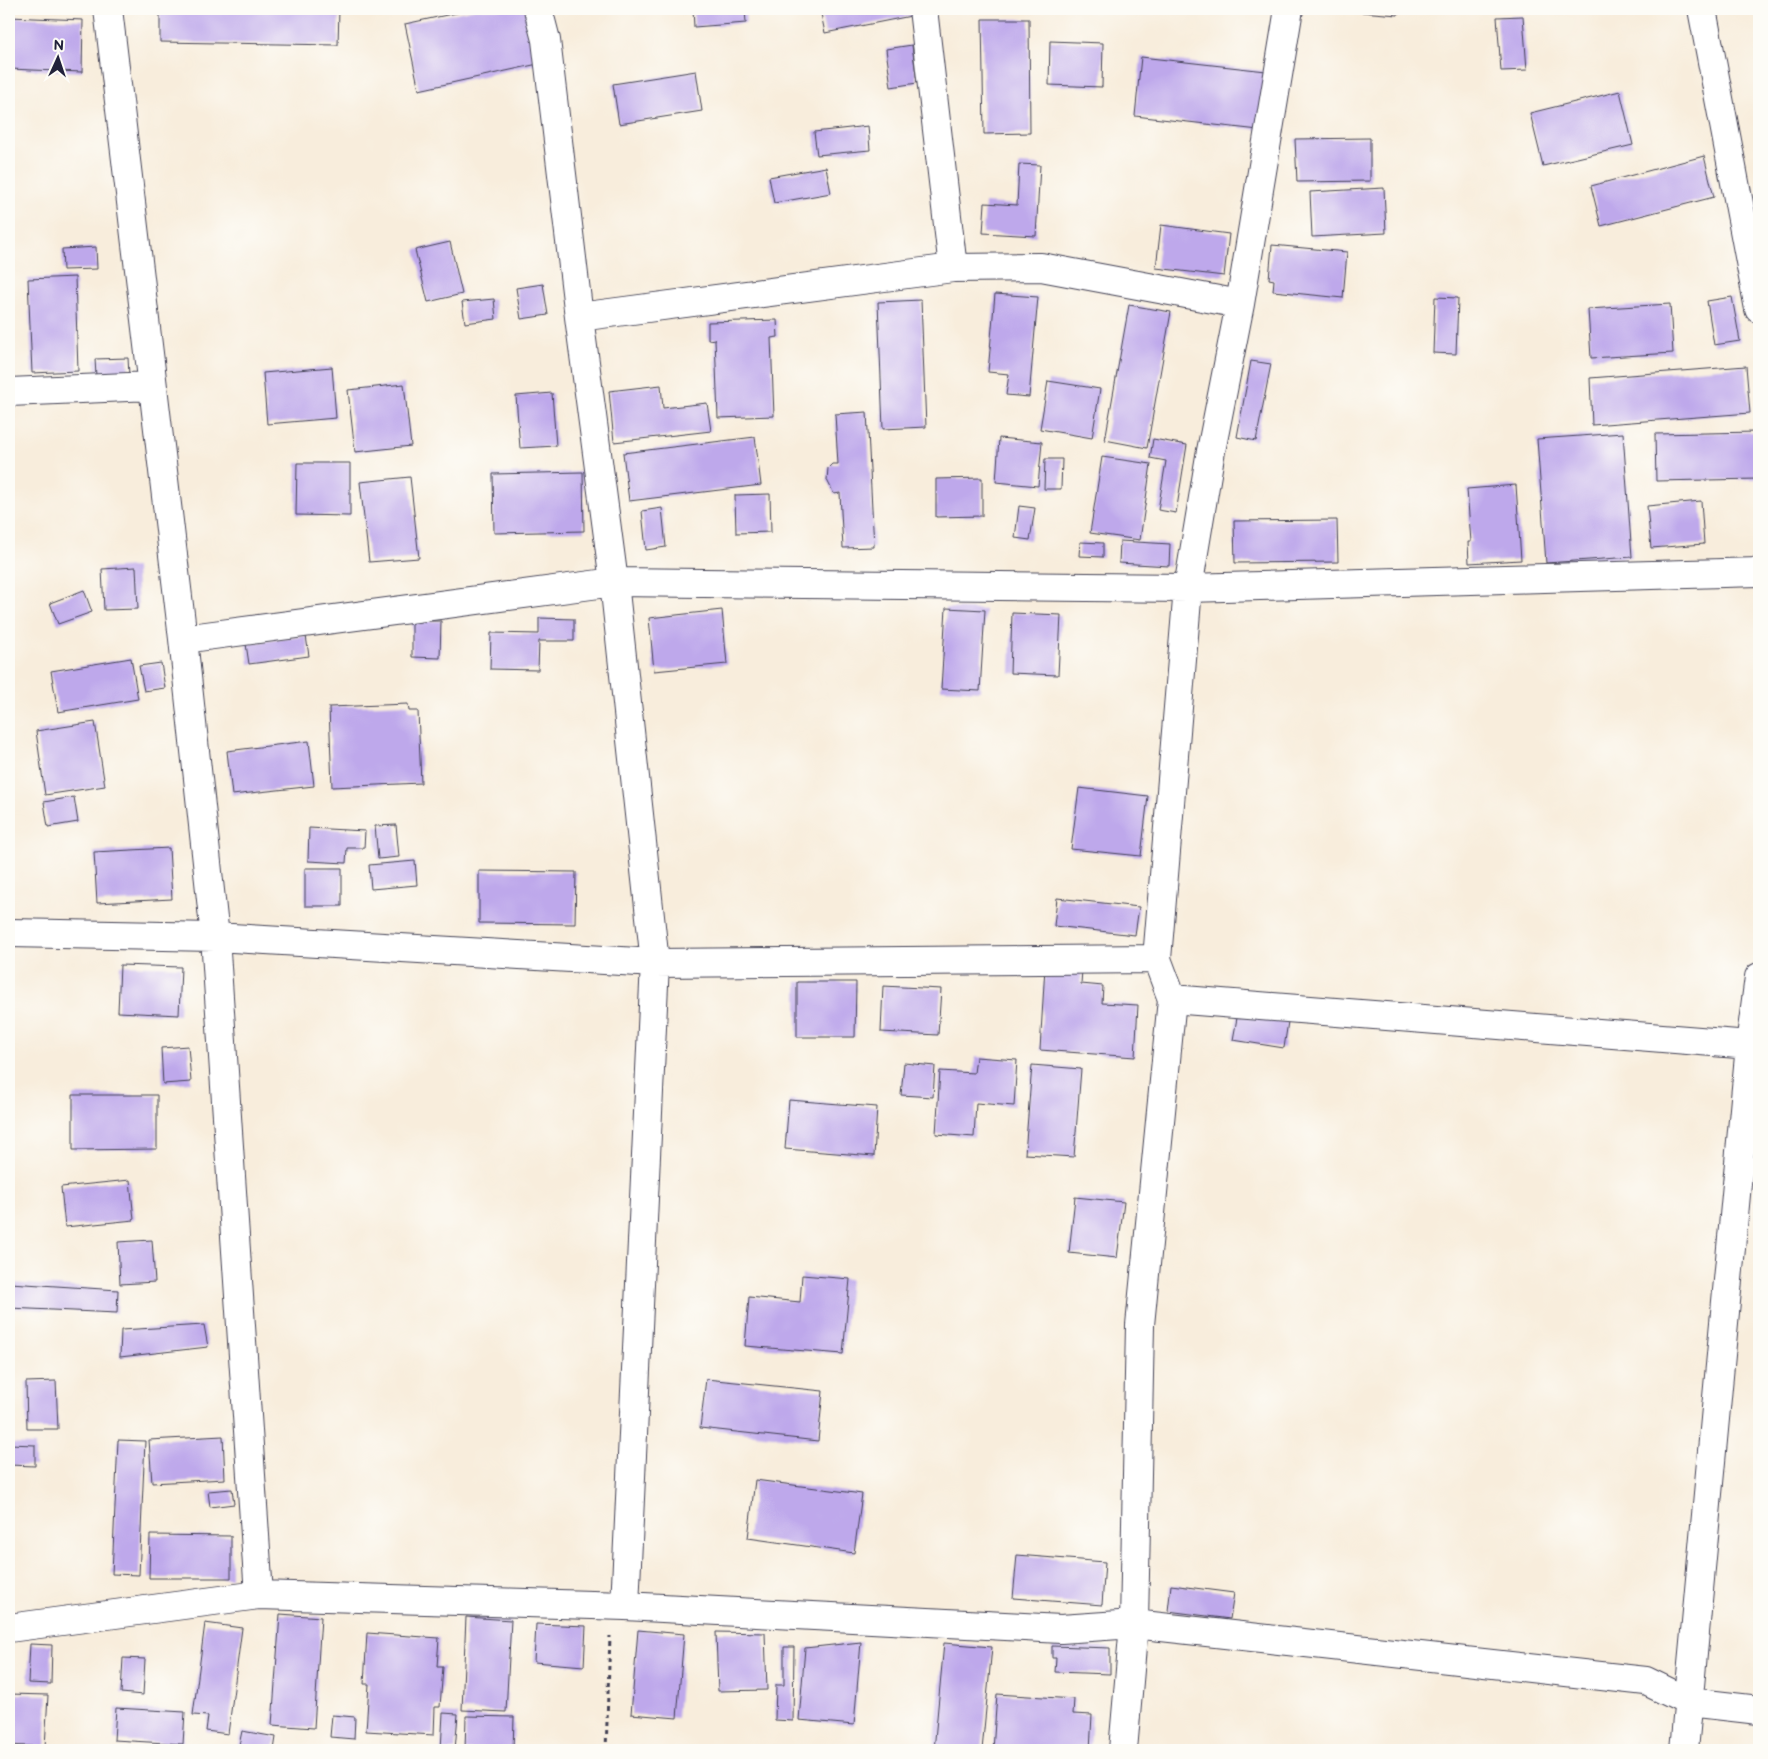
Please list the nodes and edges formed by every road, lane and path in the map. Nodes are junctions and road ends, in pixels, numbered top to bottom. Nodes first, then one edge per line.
1 (108, 9) edge
2 (538, 9) edge
3 (923, 9) edge
4 (1290, 9) edge
5 (1702, 9) edge
6 (953, 268) junction
7 (1240, 304) junction
8 (1759, 309) edge
9 (580, 317) junction
10 (152, 386) junction
11 (9, 392) edge
12 (1759, 572) edge
13 (614, 582) junction
14 (1188, 588) junction
15 (183, 640) junction
16 (9, 933) edge
17 (215, 937) junction
18 (1157, 959) junction
19 (655, 963) junction
20 (1759, 977) edge
21 (1172, 999) junction
22 (1750, 1045) junction
23 (259, 1595) junction
24 (618, 1606) junction
25 (1134, 1624) junction
26 (9, 1628) edge
27 (1689, 1702) junction
28 (1759, 1710) edge
29 (606, 1750) edge
30 (1123, 1750) edge
31 (1684, 1750) edge

1 - 10 street
2 - 9 street
3 - 6 street
4 - 7 street
5 - 8 street
6 - 7 street
6 - 9 street
7 - 14 street
9 - 13 street
10 - 11 street
10 - 15 street
12 - 14 street
13 - 14 street
13 - 15 street
13 - 19 street
14 - 18 street
15 - 17 street
16 - 17 street
17 - 19 street
17 - 23 street
18 - 19 street
18 - 21 street
19 - 24 street
20 - 22 street
21 - 22 street
21 - 25 street
22 - 27 street
23 - 24 street
23 - 26 street
24 - 25 street
24 - 29 path
25 - 27 street
25 - 30 street
27 - 28 street
27 - 31 street

